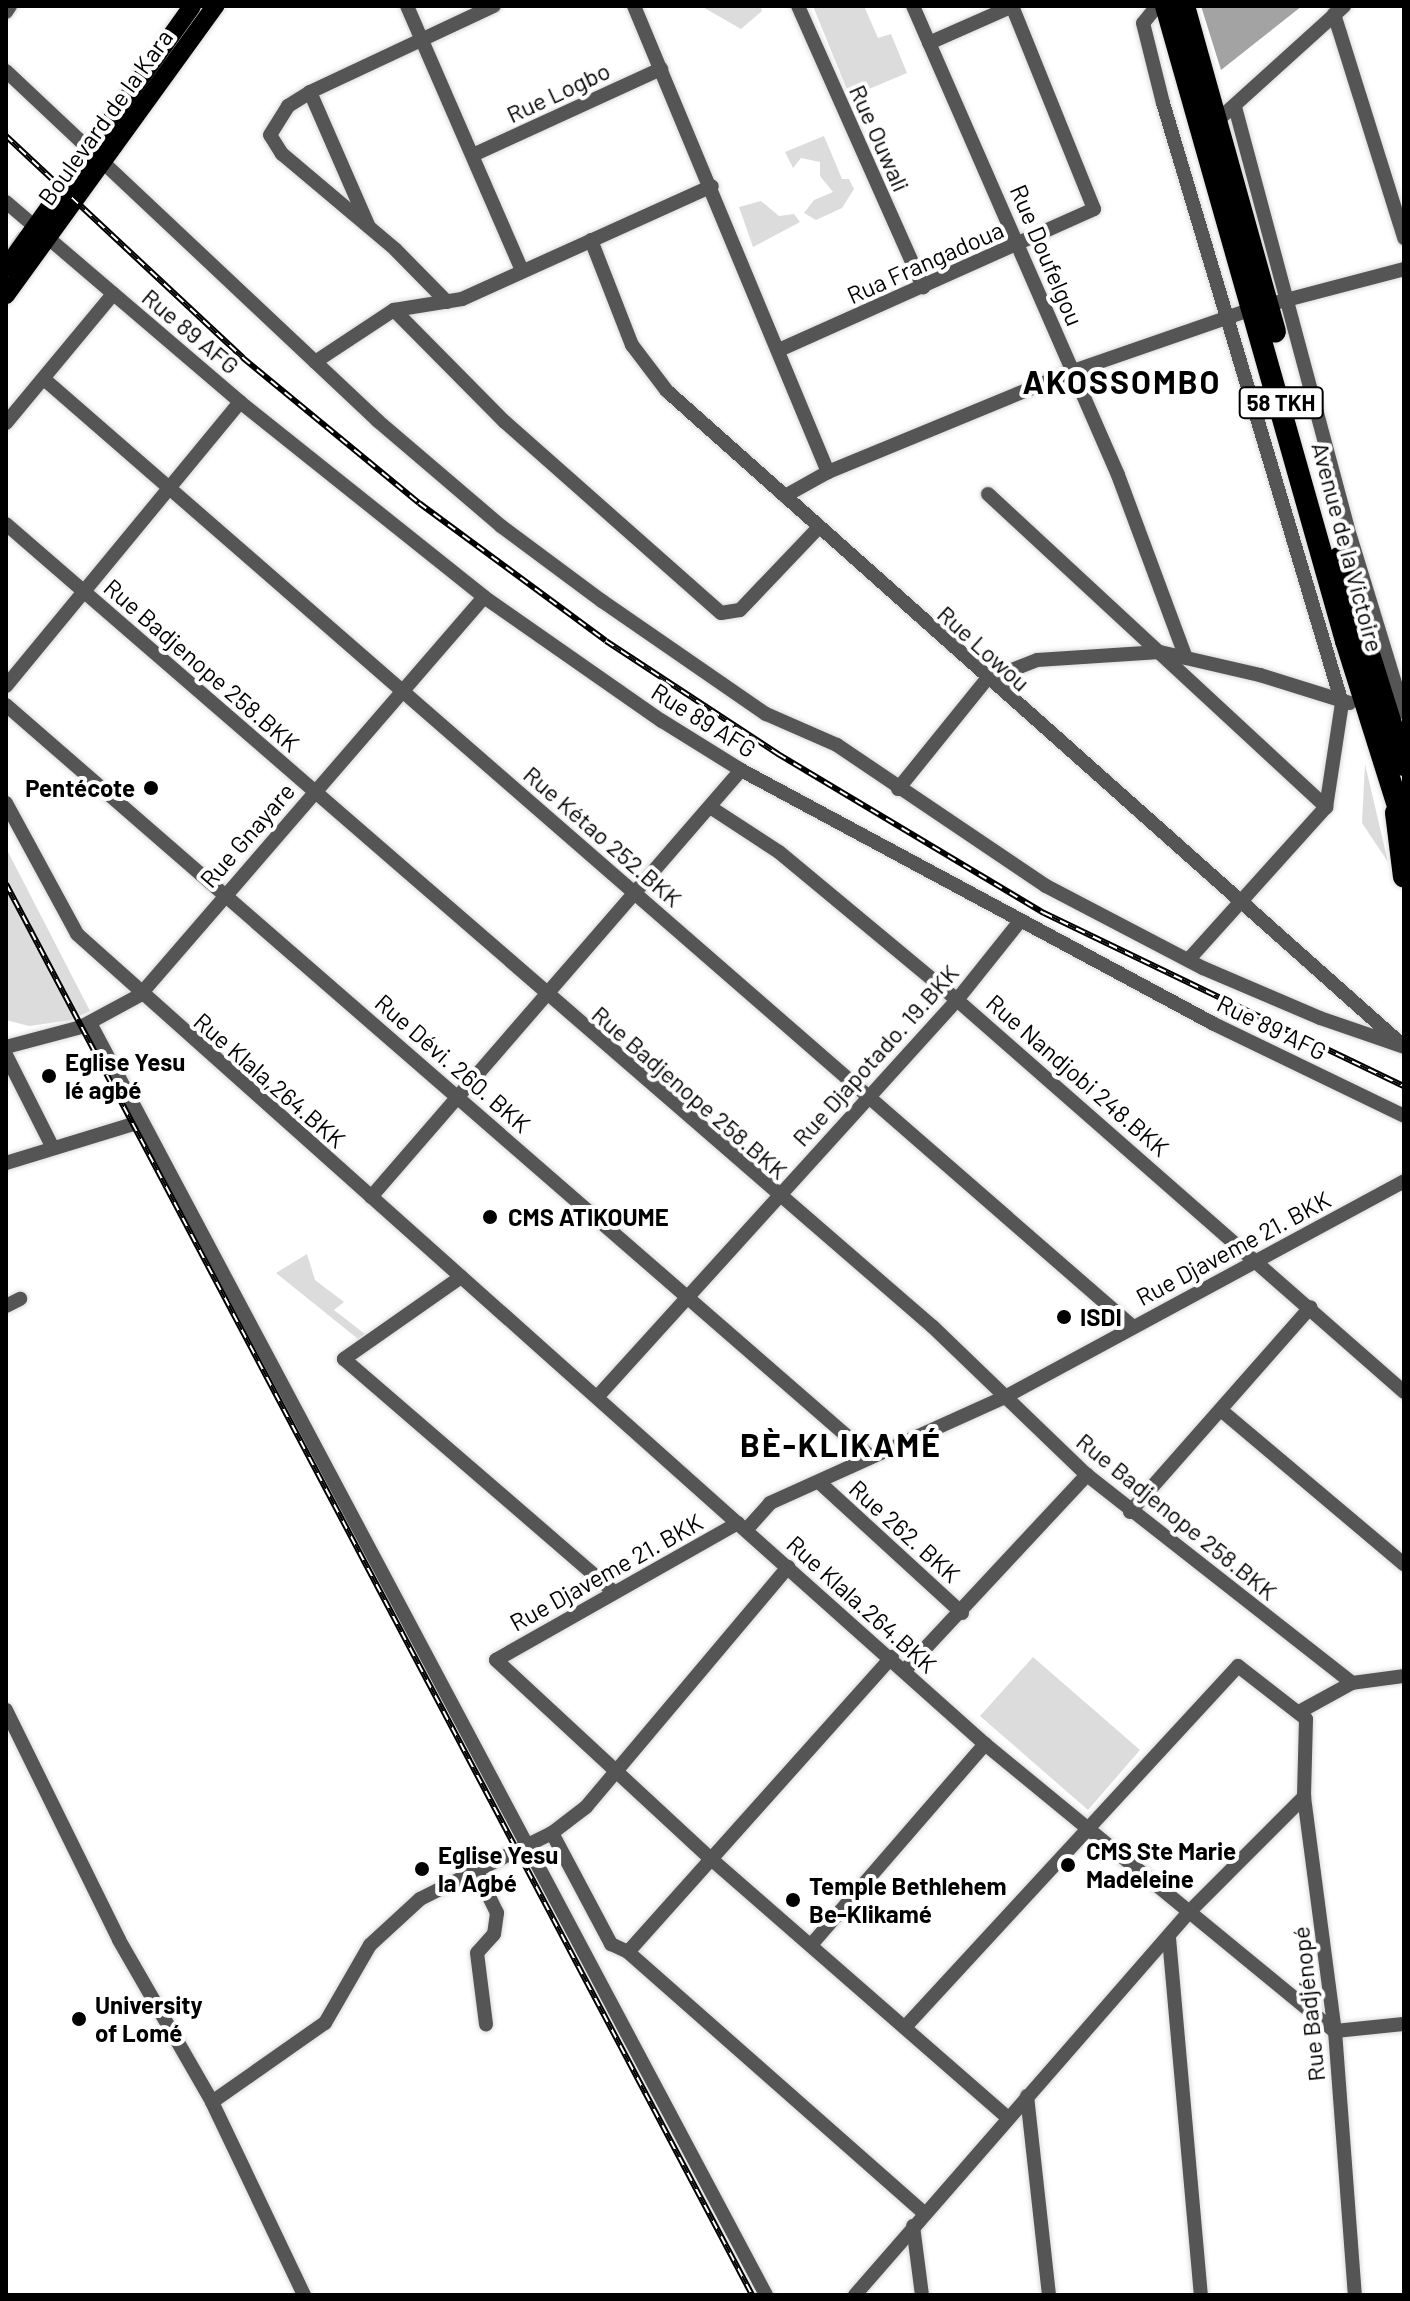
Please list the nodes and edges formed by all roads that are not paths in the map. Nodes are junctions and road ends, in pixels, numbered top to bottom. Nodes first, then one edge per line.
1 (10, 6) edge
2 (192, 6) edge
3 (215, 6) edge
4 (407, 6) edge
5 (494, 6) edge
6 (634, 6) edge
7 (798, 6) edge
8 (913, 6) edge
9 (1012, 6) edge
10 (1157, 6) edge
11 (1166, 6) edge
12 (1184, 6) edge
13 (1339, 10) edge
14 (6, 12) edge
15 (421, 38) junction
16 (929, 43) junction
17 (661, 69) junction
18 (6, 71) edge
19 (310, 92) junction
20 (1163, 103) junction
21 (1197, 105) junction
22 (1227, 114) junction
23 (473, 155) junction
24 (96, 157) junction
25 (712, 186) junction
26 (6, 202) edge
27 (370, 229) junction
28 (1404, 238) edge
29 (45, 240) junction
30 (591, 240) junction
31 (1019, 245) junction
32 (6, 268) edge
33 (1404, 269) edge
34 (522, 270) junction
35 (923, 287) junction
36 (113, 294) junction
37 (6, 295) edge
38 (447, 302) junction
39 (1268, 304) junction
40 (394, 310) junction
41 (1225, 317) junction
42 (779, 350) junction
43 (315, 362) junction
44 (1073, 371) junction
45 (44, 379) junction
46 (240, 402) junction
47 (6, 423) edge
48 (828, 472) junction
49 (169, 490) junction
50 (988, 494) dead end
51 (785, 496) junction
52 (6, 524) edge
53 (819, 527) junction
54 (82, 589) junction
55 (484, 597) junction
56 (1160, 652) junction
57 (1186, 658) junction
58 (986, 680) junction
59 (6, 686) edge
60 (402, 692) junction
61 (1371, 699) junction
62 (6, 705) edge
63 (1404, 712) edge
64 (1404, 765) edge
65 (741, 770) junction
66 (898, 789) junction
67 (313, 792) junction
68 (1395, 800) junction
69 (6, 803) edge
70 (710, 807) junction
71 (1326, 807) junction
72 (1404, 825) edge
73 (1404, 877) edge
74 (224, 894) junction
75 (637, 894) junction
76 (1238, 901) junction
77 (1020, 921) junction
78 (1188, 960) junction
79 (140, 995) junction
80 (546, 996) junction
81 (957, 1000) junction
82 (101, 1017) junction
83 (6, 1047) edge
84 (1404, 1047) edge
85 (6, 1055) edge
86 (11, 1076) edge
87 (458, 1095) junction
88 (864, 1098) junction
89 (1404, 1116) edge
90 (140, 1122) junction
91 (53, 1148) junction
92 (6, 1163) edge
93 (1404, 1181) edge
94 (371, 1197) junction
95 (777, 1197) junction
96 (1255, 1260) junction
97 (461, 1277) junction
98 (684, 1300) junction
99 (1311, 1307) junction
100 (1133, 1327) junction
101 (1404, 1392) edge
102 (599, 1395) junction
103 (1003, 1398) junction
104 (1222, 1411) junction
105 (870, 1456) junction
106 (1087, 1475) junction
107 (819, 1482) junction
108 (1130, 1512) junction
109 (742, 1526) junction
110 (1404, 1564) edge
111 (788, 1567) junction
112 (613, 1591) junction
113 (962, 1613) junction
114 (892, 1657) junction
115 (905, 1670) junction
116 (1404, 1676) edge
117 (1352, 1683) junction
118 (6, 1710) edge
119 (1299, 1712) junction
120 (985, 1744) junction
121 (615, 1772) junction
122 (1304, 1797) junction
123 (1091, 1831) junction
124 (552, 1833) junction
125 (525, 1846) junction
126 (710, 1858) junction
127 (475, 1868) junction
128 (1189, 1912) junction
129 (1169, 1938) junction
130 (811, 1945) junction
131 (628, 1952) junction
132 (486, 2024) dead end
133 (1404, 2024) edge
134 (905, 2027) junction
135 (1335, 2031) junction
136 (1027, 2096) junction
137 (212, 2102) junction
138 (1007, 2117) junction
139 (924, 2213) junction
140 (913, 2226) junction
141 (304, 2295) edge
142 (766, 2295) edge
143 (855, 2295) edge
144 (922, 2295) edge
145 (1049, 2295) edge
146 (1201, 2295) edge
147 (1355, 2295) edge

1 - 14 street
2 - 24 main road, Boulevard de la Kara
3 - 24 main road, Boulevard de la Kara
4 - 15 street
5 - 15 street
6 - 17 street
7 - 35 street, Rue Ouwali
8 - 16 street, Rue Doufelgou
9 - 16 street
9 - 31 street, Rua Frangadoua
10 - 20 street
11 - 21 highway, Avenue de la Victoire / 58 TKH
12 - 22 highway, Avenue de la Victoire / 58 TKH
13 - 22 street
13 - 28 street
15 - 19 street
15 - 23 street
16 - 31 street, Rue Doufelgou
17 - 23 street, Rue Logbo
17 - 25 street
18 - 24 street
19 - 27 street
19 - 27 street
20 - 21 street
20 - 41 street
21 - 39 highway, Avenue de la Victoire / 58 TKH
22 - 39 highway, Avenue de la Victoire / 58 TKH
23 - 34 street
24 - 29 main road, Boulevard de la Kara
24 - 43 street
25 - 30 street
25 - 42 street
26 - 29 street, Rue 89 AFG
27 - 38 street
29 - 32 main road, Boulevard de la Kara
29 - 36 street, Rue 89 AFG
29 - 37 main road, Boulevard de la Kara
30 - 34 street
30 - 51 street, Rue Lowou
31 - 35 street, Rua Frangadoua
31 - 44 street, Rue Doufelgou
33 - 39 street
34 - 38 street
35 - 42 street, Rua Frangadoua
36 - 45 street
36 - 46 street, Rue 89 AFG
38 - 40 street
39 - 41 street
39 - 61 highway, Avenue de la Victoire / 58 TKH
39 - 61 street
40 - 43 street
40 - 53 street
41 - 44 street
41 - 61 street
42 - 48 street
43 - 66 street
44 - 48 street
44 - 57 street, Rue Doufelgou
45 - 47 street
45 - 49 street, Rue Kétao 252.BKK
46 - 49 street
46 - 55 street, Rue 89 AFG
48 - 51 street
49 - 54 street
49 - 60 street, Rue Kétao 252.BKK
50 - 56 street
51 - 53 street, Rue Lowou
52 - 54 street, Rue Badjenope 258.BKK
53 - 58 street, Rue Lowou
54 - 59 street
54 - 67 street, Rue Badjenope 258.BKK
55 - 60 street, Rue Gnayare
55 - 65 street, Rue 89 AFG
56 - 57 street
56 - 58 street
56 - 71 street
57 - 61 street
58 - 66 street
58 - 76 street, Rue Lowou
60 - 67 street, Rue Gnayare
60 - 75 street, Rue Kétao 252.BKK
61 - 63 street
61 - 64 highway, Avenue de la Victoire / 58 TKH
61 - 68 highway, Avenue de la Victoire / 58 TKH
61 - 71 street
62 - 74 street, Rue Dévi. 260. BKK
65 - 70 street
65 - 77 street, Rue 89 AFG
66 - 78 street
67 - 74 street, Rue Gnayare
67 - 80 street, Rue Badjenope 258.BKK
68 - 72 highway, Avenue de la Victoire
68 - 73 highway
69 - 79 street, Rue Klala,264.BKK
70 - 75 street
70 - 81 street, Rue Nandjobi 248.BKK
71 - 76 street
74 - 79 street, Rue Gnayare
74 - 87 street, Rue Dévi. 260. BKK
75 - 80 street
75 - 88 street, Rue Kétao 252.BKK
76 - 78 street
76 - 84 street, Rue Lowou
77 - 81 street, Rue Djapotado. 19.BKK
77 - 89 street, Rue 89 AFG
78 - 84 street
79 - 82 street, Rue Gnayare
79 - 94 street, Rue Klala,264.BKK
80 - 87 street
80 - 95 street, Rue Badjenope 258.BKK
81 - 88 street, Rue Djapotado. 19.BKK
81 - 96 street, Rue Nandjobi 248.BKK
82 - 83 street, Rue Gnayare
82 - 90 street
85 - 86 street
86 - 91 street
87 - 94 street
87 - 98 street, Rue Dévi. 260. BKK
88 - 95 street, Rue Djapotado. 19.BKK
88 - 100 street, Rue Kétao 252.BKK
90 - 91 street
90 - 125 street
91 - 92 street
93 - 96 street, Rue Djaveme 21. BKK
94 - 97 street, Rue Klala.264.BKK
95 - 98 street, Rue Djapotado. 19.BKK
95 - 103 street, Rue Badjenope 258.BKK
96 - 99 street, Rue Nandjobi 248.BKK
96 - 100 street, Rue Djaveme 21. BKK
97 - 102 street, Rue Klala.264.BKK
97 - 112 street
98 - 102 street, Rue Djapotado. 19.BKK
98 - 105 street, Rue Dévi. 260. BKK
99 - 101 street, Rue Nandjobi 248.BKK
99 - 104 street
100 - 103 street, Rue Djaveme 21. BKK
102 - 109 street, Rue Klala.264.BKK
103 - 105 street, Rue Djaveme 21. BKK
103 - 106 street, Rue Badjenope 258.BKK
104 - 108 street
104 - 110 street
105 - 107 street, Rue Djaveme 21. BKK
106 - 108 street, Rue Badjenope 258.BKK
106 - 113 street, Rue 262. BKK
107 - 109 street, Rue Djaveme 21. BKK
107 - 113 street, Rue 262. BKK
108 - 117 street, Rue Badjenope 258.BKK
109 - 111 street, Rue Klala.264.BKK
109 - 112 street, Rue Djaveme 21. BKK
111 - 114 street, Rue Klala.264.BKK
111 - 121 street
112 - 121 street, Rue Djaveme 21. BKK
113 - 115 street, Rue 262. BKK
114 - 115 street, Rue Klala.264.BKK
114 - 126 street
115 - 120 street, Rue Klala.264.BKK
116 - 117 street
117 - 119 street
118 - 137 street
119 - 122 street, Rue Badjénopé
119 - 123 street
120 - 123 street, Rue Klala.264.BKK
120 - 130 street
121 - 124 street
121 - 126 street
122 - 128 street
122 - 135 street, Rue Badjénopé
123 - 128 street, Rue Klala.264.BKK
123 - 134 street
124 - 125 street
124 - 131 street
125 - 127 street
125 - 142 street
126 - 130 street
126 - 131 street
127 - 132 street
127 - 137 street
128 - 129 street
128 - 135 street, Rue Klala.264.BKK
129 - 136 street
129 - 146 street
130 - 134 street
131 - 139 street
133 - 135 street
134 - 138 street
135 - 147 street, Rue Badjénopé
136 - 138 street
136 - 145 street
137 - 141 street
138 - 139 street
139 - 140 street
140 - 143 street
140 - 144 street

